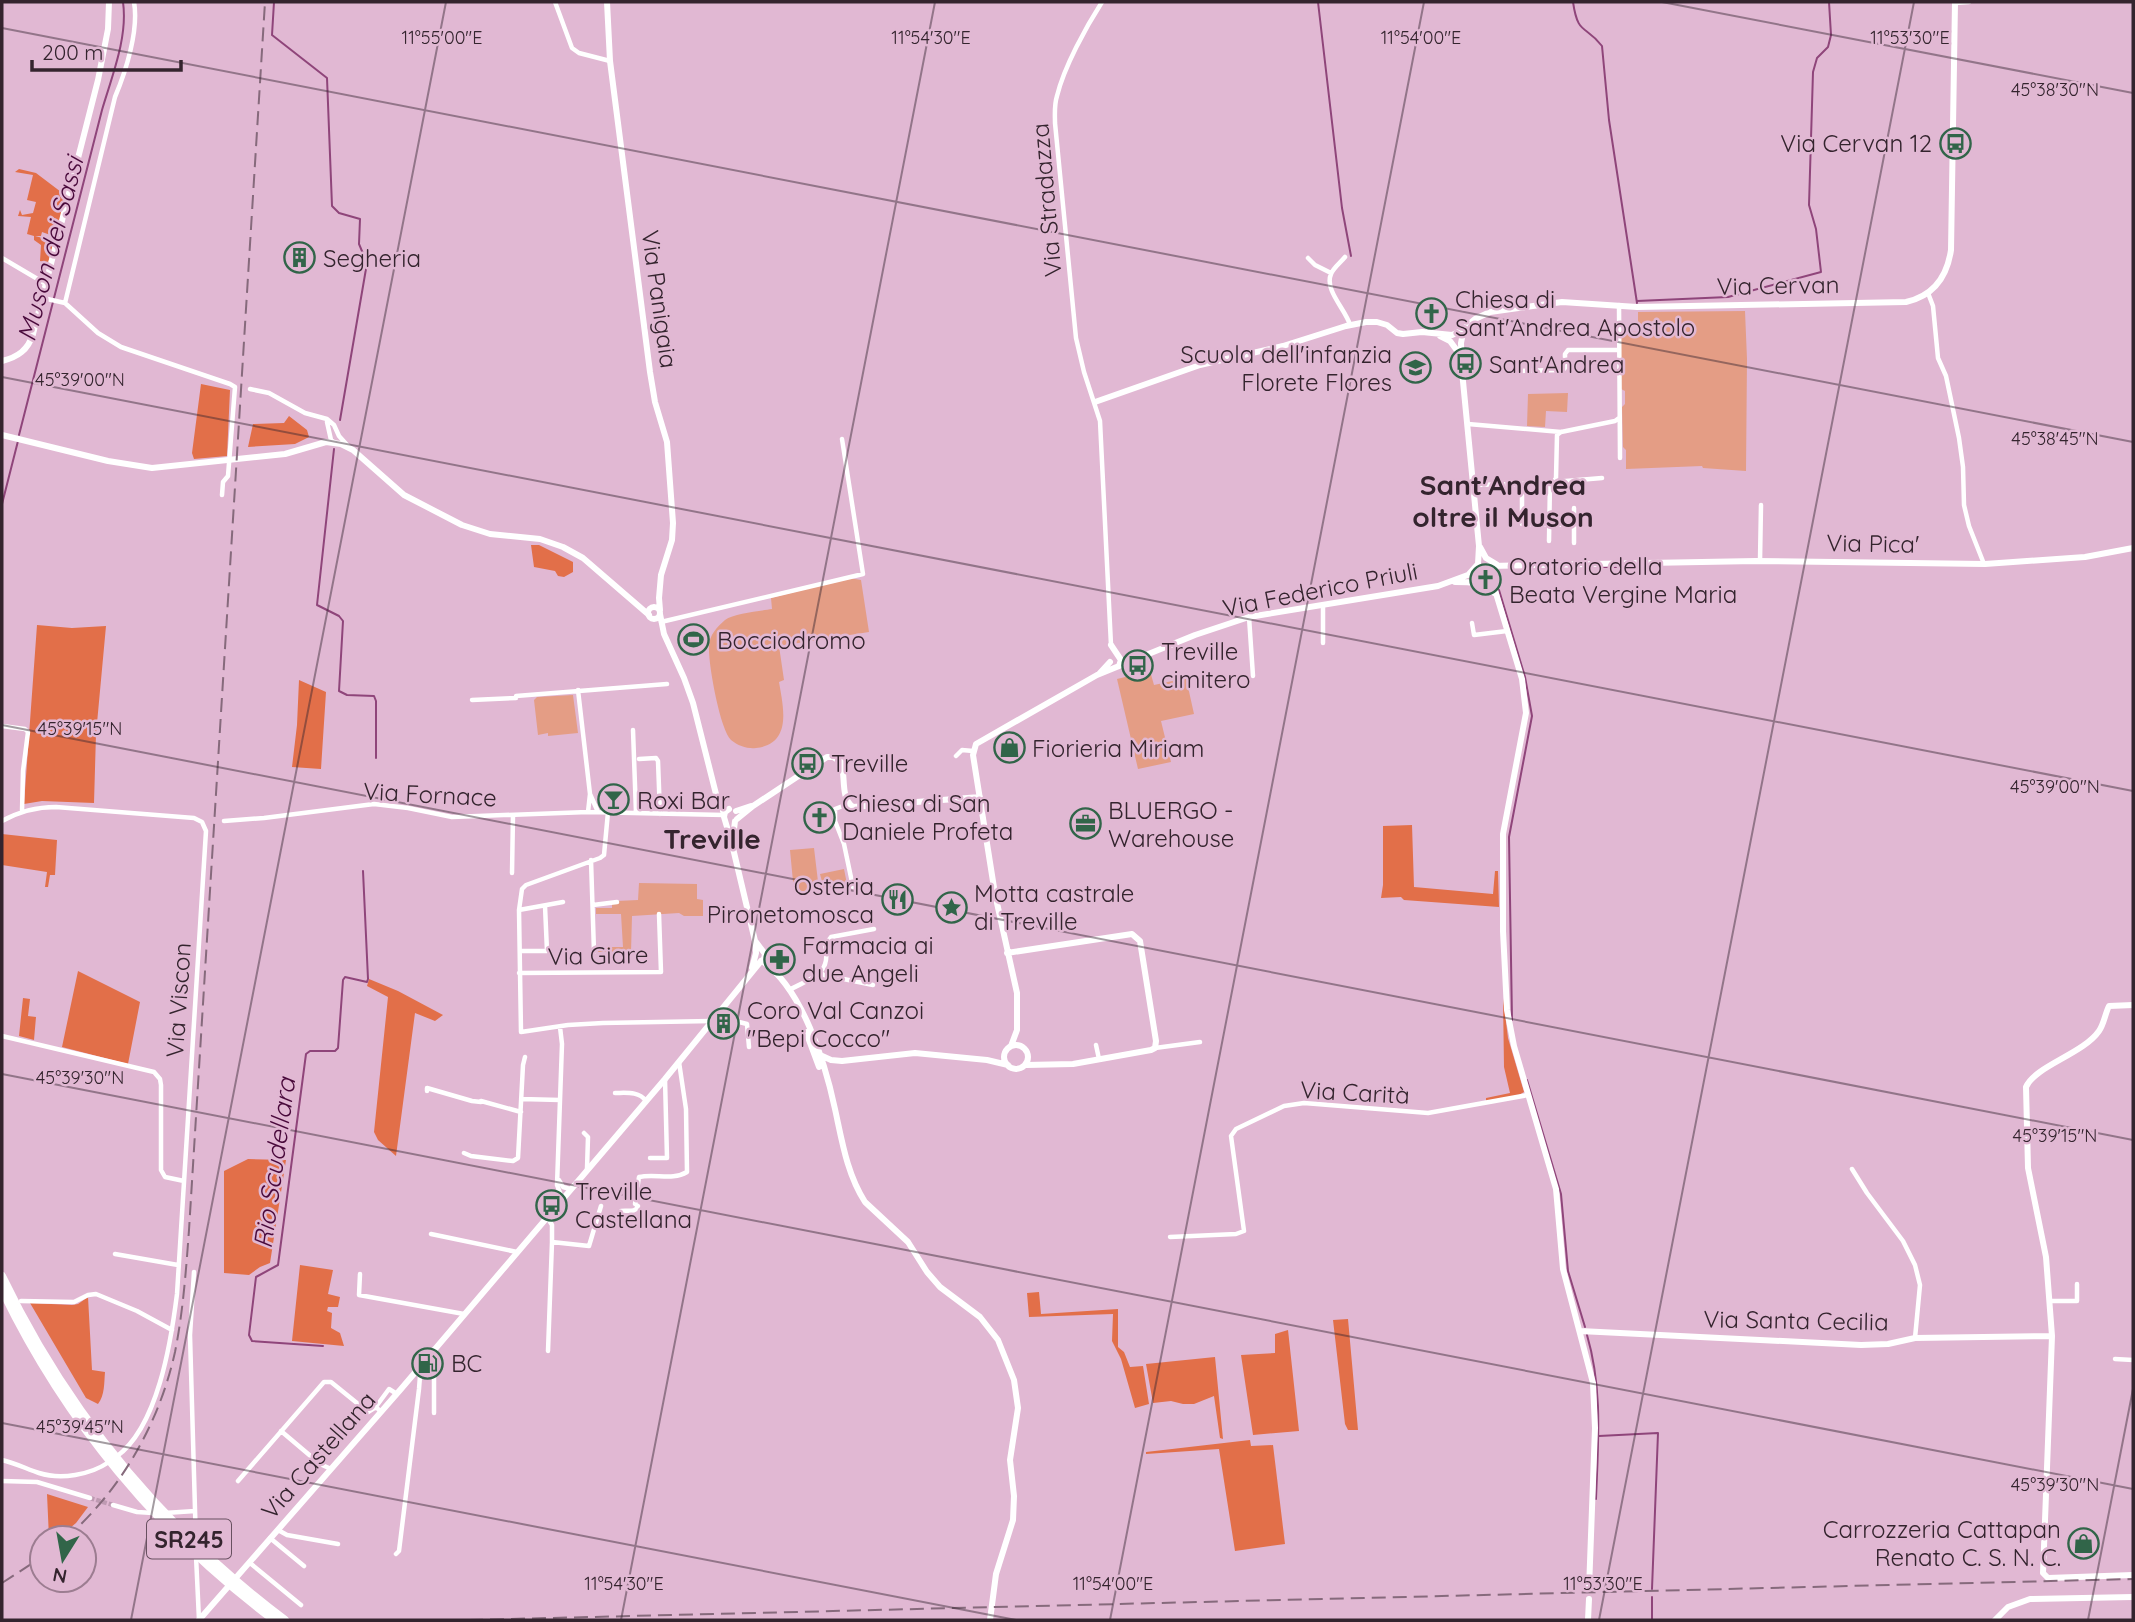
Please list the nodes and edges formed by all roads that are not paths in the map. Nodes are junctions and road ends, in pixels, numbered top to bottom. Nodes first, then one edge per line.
1 (109, 2) edge
2 (134, 2) edge
3 (555, 2) edge
4 (607, 2) edge
5 (1102, 2) edge
6 (1955, 2) edge
7 (1969, 2) edge
8 (610, 61) junction
9 (1345, 257) dead end
10 (2, 258) edge
11 (1308, 258) dead end
12 (1331, 273) junction
13 (47, 285) junction
14 (1928, 293) junction
15 (44, 298) junction
16 (63, 302) junction
17 (1619, 306) junction
18 (1350, 325) junction
19 (1455, 339) junction
20 (1618, 350) junction
21 (2, 361) edge
22 (1517, 371) dead end
23 (250, 389) dead end
24 (1096, 402) junction
25 (321, 417) junction
26 (1619, 418) junction
27 (1468, 424) junction
28 (1561, 432) junction
29 (338, 433) junction
30 (2, 435) edge
31 (330, 435) junction
32 (842, 439) dead end
33 (322, 443) junction
34 (335, 443) junction
35 (348, 447) junction
36 (1620, 458) dead end
37 (1602, 478) dead end
38 (1553, 481) junction
39 (1522, 484) junction
40 (1472, 485) junction
41 (222, 495) dead end
42 (1761, 505) dead end
43 (1574, 508) dead end
44 (1549, 525) junction
45 (1574, 526) junction
46 (1549, 541) dead end
47 (1574, 543) dead end
48 (2133, 548) edge
49 (1760, 561) junction
50 (1484, 564) junction
51 (1985, 564) junction
52 (1447, 582) junction
53 (1497, 597) junction
54 (659, 598) junction
55 (1323, 604) junction
56 (637, 605) junction
57 (652, 607) junction
58 (660, 615) junction
59 (650, 617) junction
60 (1249, 617) junction
61 (1472, 623) dead end
62 (1507, 631) junction
63 (664, 634) junction
64 (1323, 643) dead end
65 (1111, 645) junction
66 (1141, 656) junction
67 (1119, 657) junction
68 (1110, 661) junction
69 (1117, 667) junction
70 (1097, 676) junction
71 (1253, 676) dead end
72 (667, 684) dead end
73 (578, 690) junction
74 (472, 700) dead end
75 (2, 726) edge
76 (633, 730) dead end
77 (974, 749) junction
78 (956, 756) dead end
79 (639, 759) dead end
80 (590, 794) junction
81 (980, 797) junction
82 (848, 804) junction
83 (753, 806) junction
84 (22, 811) junction
85 (587, 812) junction
86 (598, 812) junction
87 (608, 813) junction
88 (636, 813) junction
89 (728, 813) junction
90 (660, 814) junction
91 (513, 815) junction
92 (736, 820) junction
93 (2, 821) edge
94 (223, 821) dead end
95 (732, 844) junction
96 (591, 860) junction
97 (512, 873) dead end
98 (853, 887) dead end
99 (563, 902) dead end
100 (617, 902) dead end
101 (593, 905) junction
102 (545, 906) junction
103 (519, 909) junction
104 (659, 914) dead end
105 (874, 929) dead end
106 (519, 951) junction
107 (594, 952) dead end
108 (1007, 953) junction
109 (760, 956) junction
110 (821, 973) junction
111 (519, 974) junction
112 (873, 985) dead end
113 (790, 992) junction
114 (2133, 1005) edge
115 (713, 1019) junction
116 (560, 1027) junction
117 (1017, 1030) junction
118 (2, 1036) edge
119 (1199, 1042) dead end
120 (1096, 1045) dead end
121 (1011, 1046) junction
122 (748, 1047) dead end
123 (812, 1048) junction
124 (1024, 1048) junction
125 (1155, 1048) junction
126 (1005, 1054) junction
127 (1028, 1055) junction
128 (525, 1058) dead end
129 (987, 1060) junction
130 (1099, 1060) junction
131 (679, 1062) junction
132 (1044, 1063) junction
133 (826, 1064) junction
134 (1008, 1065) junction
135 (1026, 1065) junction
136 (825, 1078) junction
137 (665, 1079) junction
138 (427, 1091) dead end
139 (615, 1093) dead end
140 (1528, 1095) junction
141 (522, 1099) junction
142 (560, 1100) junction
143 (646, 1101) junction
144 (521, 1112) junction
145 (584, 1133) dead end
146 (464, 1153) dead end
147 (650, 1158) dead end
148 (587, 1169) junction
149 (1852, 1169) dead end
150 (558, 1179) junction
151 (184, 1181) junction
152 (570, 1189) junction
153 (562, 1198) junction
154 (601, 1206) dead end
155 (547, 1217) junction
156 (620, 1222) dead end
157 (431, 1234) dead end
158 (1170, 1237) dead end
159 (552, 1242) junction
160 (517, 1252) junction
161 (114, 1254) dead end
162 (178, 1265) junction
163 (194, 1272) dead end
164 (360, 1274) dead end
165 (2, 1276) edge
166 (2077, 1284) dead end
167 (2, 1290) edge
168 (21, 1301) dead end
169 (2049, 1301) junction
170 (464, 1314) junction
171 (172, 1330) junction
172 (1580, 1331) junction
173 (2052, 1336) junction
174 (1916, 1338) junction
175 (548, 1351) dead end
176 (429, 1354) junction
177 (2115, 1359) dead end
178 (2133, 1360) edge
179 (416, 1371) junction
180 (378, 1410) junction
181 (434, 1413) dead end
182 (281, 1431) junction
183 (102, 1447) junction
184 (2, 1460) edge
185 (332, 1470) junction
186 (2, 1481) edge
187 (238, 1481) dead end
188 (90, 1498) tunnel mouth
189 (113, 1505) tunnel mouth
190 (195, 1511) junction
191 (278, 1530) junction
192 (270, 1538) junction
193 (338, 1544) dead end
194 (396, 1554) dead end
195 (250, 1563) junction
196 (304, 1566) dead end
197 (2133, 1575) edge
198 (1589, 1589) dead end
199 (2133, 1597) edge
200 (1589, 1599) dead end
201 (301, 1605) dead end
202 (199, 1620) edge
203 (274, 1620) edge
204 (285, 1620) edge
205 (990, 1620) edge
206 (1588, 1620) edge
207 (1995, 1620) edge

1 - 13 street
2 - 16 street
3 - 8 street
4 - 8 street, Via Panigaia
5 - 24 street, Via Stradazza
6 - 7 street
6 - 14 street
8 - 54 street, Via Panigaia
9 - 12 street
10 - 13 street
11 - 12 street
12 - 18 street
13 - 15 street
14 - 17 street, Via Cervan
14 - 51 street
15 - 16 street
15 - 21 street
16 - 41 street
17 - 19 street, Via Cervan
17 - 20 street
18 - 19 street
18 - 24 street
19 - 27 street
20 - 22 street
20 - 26 street
23 - 25 street
24 - 65 street, Via Stradazza
25 - 29 street
25 - 31 street
26 - 28 street
26 - 36 street
27 - 28 street
27 - 40 street
28 - 38 street
29 - 34 street
29 - 35 street
30 - 33 street
31 - 33 street
31 - 34 street
32 - 58 street
33 - 34 street
34 - 35 street
35 - 56 street
37 - 38 street
38 - 39 street
38 - 44 street
39 - 40 street
39 - 44 street
40 - 50 street
42 - 49 street
43 - 45 street
44 - 45 street
44 - 46 street
45 - 47 street
48 - 51 street, Via Pica'
49 - 50 street, Via Pica'
49 - 51 street, Via Pica'
50 - 52 street, Via Federico Priuli
50 - 53 street
52 - 53 street
52 - 55 street, Via Federico Priuli
53 - 62 street
54 - 57 street
54 - 58 street, Via Panigaia
55 - 60 street, Via Federico Priuli
55 - 64 street
56 - 57 street
56 - 59 street
57 - 58 street
57 - 59 street
58 - 59 street
58 - 63 street, Via Panigaia
59 - 63 street
60 - 66 street, Via Federico Priuli
60 - 71 street
61 - 62 street
62 - 140 street
63 - 89 street
65 - 67 street
65 - 68 street
66 - 67 street
66 - 69 street
67 - 68 street
67 - 69 street
68 - 69 street
68 - 70 street
69 - 70 street
70 - 77 street
72 - 73 street
73 - 74 street
73 - 80 street
75 - 84 street
76 - 88 street
77 - 78 street
77 - 81 street
79 - 90 street
80 - 85 street
80 - 86 street
81 - 82 street
81 - 108 street
82 - 83 street
82 - 98 street
83 - 89 street
83 - 92 street
84 - 93 street
84 - 151 street, Via Viscon
85 - 86 street, Via Fornace
85 - 91 street, Via Fornace
86 - 87 street, Via Fornace
87 - 88 street, Via Fornace
87 - 96 street
88 - 90 street, Via Fornace
89 - 90 street, Via Fornace
89 - 92 street
89 - 92 street
89 - 95 street
91 - 94 street, Via Fornace
91 - 97 street
92 - 95 street
95 - 109 street
96 - 101 street
96 - 103 street
99 - 102 street
100 - 101 street
101 - 107 street
102 - 103 street
102 - 106 street
103 - 106 street
104 - 111 street, Via Giare
105 - 110 street
106 - 111 street
108 - 117 street
108 - 125 street
109 - 113 street
109 - 115 street, Via Castellana
110 - 112 street
110 - 113 street
111 - 116 street
113 - 123 street
113 - 133 street
114 - 169 street
115 - 116 street
115 - 122 street
115 - 131 street, Via Castellana
116 - 142 street
117 - 121 street
117 - 124 street
118 - 151 street, Via Viscon
119 - 125 street
120 - 130 street
121 - 124 street
121 - 126 street
123 - 133 street
123 - 136 street
124 - 127 street
125 - 130 street
126 - 129 street
126 - 134 street
127 - 132 street
127 - 135 street
128 - 141 street
129 - 133 street
129 - 134 street
130 - 132 street
131 - 137 street, Via Castellana
131 - 156 street
132 - 135 street
133 - 136 street
134 - 135 street
136 - 205 street
137 - 143 street, Via Castellana
137 - 147 street
138 - 144 street
139 - 143 street
140 - 158 street, Via Carità
140 - 172 street
141 - 142 street
141 - 144 street
142 - 150 street
143 - 148 street, Via Castellana
144 - 146 street
145 - 148 street
148 - 152 street, Via Castellana
149 - 174 street
150 - 152 street
150 - 153 street
151 - 162 street, Via Viscon
152 - 153 street, Via Castellana
153 - 155 street, Via Castellana
154 - 159 street
155 - 159 street
155 - 160 street, Via Castellana
157 - 160 street
159 - 175 street
160 - 170 street, Via Castellana
161 - 162 street
162 - 171 street, Via Viscon
163 - 190 street
164 - 170 street
165 - 183 highway, SR245
166 - 169 street
167 - 183 highway, SR245
168 - 171 street
169 - 173 street
170 - 176 street, Via Castellana
171 - 184 street, Via Viscon
172 - 174 street, Via Santa Cecilia
172 - 198 street
173 - 174 street, Via Santa Cecilia
173 - 197 street
176 - 179 street, Via Castellana
176 - 181 street
177 - 178 street
179 - 180 street, Via Castellana
179 - 194 street
180 - 182 street
180 - 185 street, Via Castellana
182 - 185 street
182 - 187 street
183 - 203 highway, SR245
183 - 204 highway, SR245
185 - 191 street, Via Castellana
186 - 188 street
189 - 190 street
190 - 202 street
191 - 192 street, Via Castellana
191 - 193 street
192 - 195 street, Via Castellana
192 - 196 street
195 - 201 street
195 - 202 street, Via Castellana
199 - 207 street
200 - 206 street

